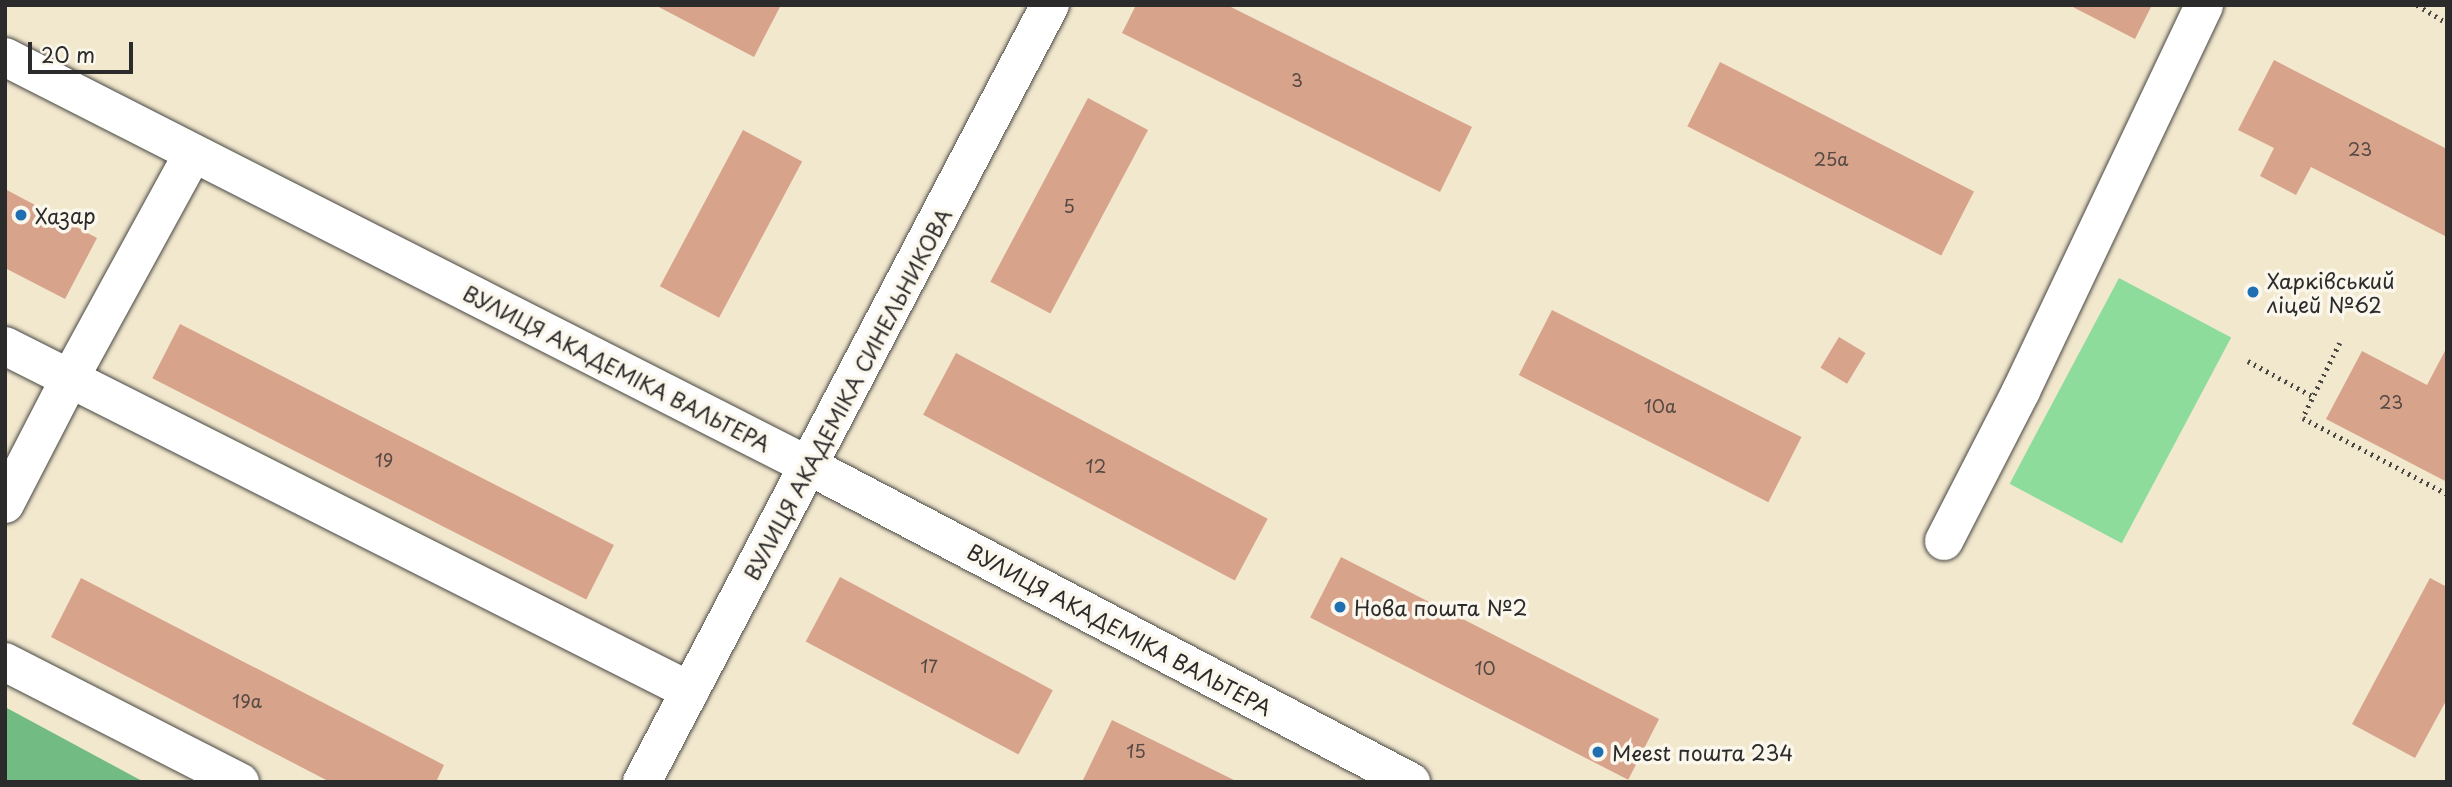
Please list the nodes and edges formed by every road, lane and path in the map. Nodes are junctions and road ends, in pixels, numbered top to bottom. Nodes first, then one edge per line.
1 (1050, 5) edge
2 (2204, 5) edge
3 (2417, 5) edge
4 (2447, 23) edge
5 (5, 57) edge
6 (193, 153) junction
7 (2340, 343) dead end
8 (5, 346) edge
9 (2248, 361) dead end
10 (69, 378) junction
11 (2314, 397) junction
12 (809, 466) junction
13 (2447, 494) edge
14 (5, 504) edge
15 (1944, 541) dead end
16 (5, 662) edge
17 (690, 691) junction
18 (240, 782) edge
19 (642, 782) edge
20 (1411, 782) edge

1 - 12 street, ВУЛИЦЯ АКАДЕМІКА СИНЕЛЬНИКОВА
2 - 15 street
3 - 4 path
5 - 6 street, ВУЛИЦЯ АКАДЕМІКА ВАЛЬТЕРА
6 - 10 street
6 - 12 street, ВУЛИЦЯ АКАДЕМІКА ВАЛЬТЕРА
7 - 11 path
8 - 10 street
9 - 11 path
10 - 14 street
10 - 17 street
11 - 13 path
12 - 17 street, ВУЛИЦЯ АКАДЕМІКА СИНЕЛЬНИКОВА
12 - 20 street, ВУЛИЦЯ АКАДЕМІКА ВАЛЬТЕРА
16 - 18 street
17 - 19 street, ВУЛИЦЯ АКАДЕМІКА СИНЕЛЬНИКОВА

